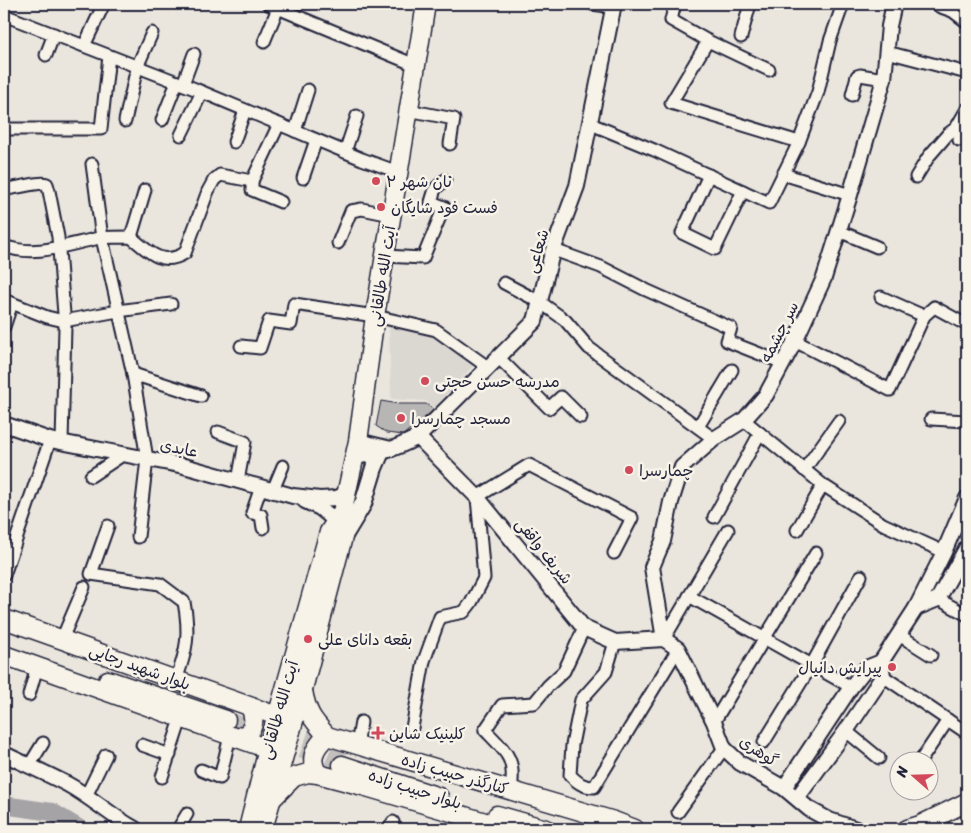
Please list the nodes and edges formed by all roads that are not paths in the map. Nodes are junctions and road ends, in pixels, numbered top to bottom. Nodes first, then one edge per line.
1 (101, 4) edge
2 (592, 4) edge
3 (675, 4) edge
4 (750, 4) edge
5 (843, 4) edge
6 (894, 4) edge
7 (940, 4) edge
8 (614, 5) edge
9 (273, 6) edge
10 (424, 7) edge
11 (4, 15) edge
12 (967, 18) edge
13 (54, 34) junction
14 (152, 34) dead end
15 (741, 37) dead end
16 (708, 41) junction
17 (264, 42) dead end
18 (84, 46) junction
19 (887, 52) junction
20 (194, 54) dead end
21 (46, 55) dead end
22 (109, 56) junction
23 (415, 65) junction
24 (137, 67) junction
25 (769, 70) dead end
26 (967, 73) edge
27 (884, 79) junction
28 (180, 83) junction
29 (308, 90) dead end
30 (202, 92) junction
31 (852, 95) dead end
32 (967, 109) edge
33 (245, 110) junction
34 (408, 110) junction
35 (357, 116) dead end
36 (162, 120) dead end
37 (967, 120) edge
38 (125, 121) dead end
39 (279, 124) junction
40 (591, 124) junction
41 (4, 129) edge
42 (295, 131) junction
43 (180, 134) dead end
44 (316, 140) junction
45 (959, 140) dead end
46 (234, 142) dead end
47 (799, 142) junction
48 (450, 144) dead end
49 (345, 152) junction
50 (92, 164) dead end
51 (398, 172) junction
52 (783, 174) junction
53 (709, 175) junction
54 (916, 177) dead end
55 (304, 178) dead end
56 (445, 180) dead end
57 (252, 181) junction
58 (4, 189) edge
59 (145, 190) dead end
60 (743, 191) junction
61 (850, 194) junction
62 (280, 202) dead end
63 (391, 215) junction
64 (839, 231) junction
65 (131, 237) junction
66 (102, 238) junction
67 (338, 243) dead end
68 (4, 246) edge
69 (877, 246) dead end
70 (59, 247) junction
71 (554, 250) junction
72 (385, 256) junction
73 (504, 283) dead end
74 (881, 297) dead end
75 (8, 301) edge
76 (540, 302) junction
77 (171, 304) dead end
78 (118, 311) junction
79 (375, 316) junction
80 (924, 316) junction
81 (64, 321) junction
82 (967, 326) edge
83 (4, 327) edge
84 (796, 341) junction
85 (241, 346) dead end
86 (499, 358) junction
87 (783, 363) junction
88 (488, 368) junction
89 (732, 370) dead end
90 (133, 374) junction
91 (201, 396) dead end
92 (581, 417) dead end
93 (931, 419) dead end
94 (744, 420) junction
95 (839, 421) dead end
96 (967, 421) edge
97 (4, 424) edge
98 (698, 427) junction
99 (218, 432) dead end
100 (760, 433) junction
101 (418, 437) junction
102 (714, 438) junction
103 (56, 441) junction
104 (356, 449) junction
105 (387, 452) junction
106 (124, 454) junction
107 (147, 459) junction
108 (283, 466) dead end
109 (804, 470) junction
110 (91, 476) dead end
111 (238, 481) junction
112 (823, 485) junction
113 (267, 488) junction
114 (293, 496) junction
115 (477, 497) junction
116 (967, 498) edge
117 (342, 515) junction
118 (714, 517) dead end
119 (108, 526) dead end
120 (263, 528) dead end
121 (728, 530) dead end
122 (797, 530) dead end
123 (138, 537) dead end
124 (967, 546) edge
125 (816, 552) dead end
126 (944, 552) junction
127 (614, 553) dead end
128 (4, 575) edge
129 (861, 576) dead end
130 (84, 588) dead end
131 (689, 596) junction
132 (938, 599) junction
133 (316, 608) junction
134 (916, 608) junction
135 (967, 615) edge
136 (4, 619) edge
137 (4, 627) edge
138 (584, 628) junction
139 (899, 635) junction
140 (62, 639) junction
141 (664, 639) junction
142 (764, 639) junction
143 (615, 642) junction
144 (4, 644) edge
145 (678, 649) junction
146 (4, 655) edge
147 (931, 656) dead end
148 (811, 666) junction
149 (37, 667) junction
150 (882, 669) junction
151 (176, 680) junction
152 (851, 687) junction
153 (303, 689) junction
154 (29, 695) dead end
155 (250, 707) junction
156 (277, 716) junction
157 (181, 719) junction
158 (948, 720) junction
159 (361, 722) dead end
160 (714, 722) junction
161 (231, 726) junction
162 (412, 728) dead end
163 (846, 731) junction
164 (967, 733) edge
165 (327, 736) junction
166 (764, 742) dead end
167 (43, 743) dead end
168 (142, 745) dead end
169 (724, 748) junction
170 (268, 749) junction
171 (928, 750) edge
172 (4, 754) edge
173 (348, 754) junction
174 (106, 755) dead end
175 (170, 755) junction
176 (880, 758) dead end
177 (29, 766) junction
178 (200, 770) dead end
179 (794, 773) junction
180 (318, 774) junction
181 (162, 777) dead end
182 (808, 784) junction
183 (784, 788) junction
184 (511, 790) junction
185 (86, 796) junction
186 (797, 798) junction
187 (270, 801) junction
188 (967, 802) edge
189 (678, 812) dead end
190 (187, 814) dead end
191 (967, 824) edge
192 (135, 829) edge
193 (178, 829) edge
194 (248, 829) edge
195 (263, 829) edge
196 (509, 829) edge
197 (546, 829) edge
198 (614, 829) edge
199 (635, 829) edge
200 (856, 829) edge
201 (907, 829) edge
202 (956, 829) edge

1 - 18 street
2 - 8 street
3 - 16 street
4 - 15 street
5 - 47 street
6 - 19 street, سر چشمه
7 - 12 main road
8 - 40 street, شعاعی
9 - 17 street
9 - 23 street
10 - 23 main road, آیت الله طالقانی
11 - 13 street
13 - 18 street
13 - 21 street
14 - 24 street
16 - 25 street
16 - 47 street
18 - 22 street
19 - 26 street
19 - 27 street, سر چشمه
20 - 28 street
22 - 24 street
22 - 41 street
23 - 34 main road, آیت الله طالقانی
24 - 28 street
24 - 38 street
27 - 31 street
27 - 61 street, سر چشمه
28 - 30 street
28 - 36 street
29 - 42 street
30 - 33 street
30 - 43 street
32 - 54 street
33 - 39 street
33 - 46 street
34 - 48 street
34 - 51 main road, آیت الله طالقانی
35 - 49 street
37 - 45 street
39 - 42 street
39 - 57 street
40 - 53 street
40 - 71 street, شعاعی
42 - 44 street
44 - 49 street
44 - 55 street
47 - 52 street
49 - 51 street
50 - 66 street
51 - 63 main road, آیت الله طالقانی
52 - 60 street
52 - 61 street
53 - 60 street
53 - 60 street
56 - 72 street
57 - 62 street
57 - 65 street
58 - 70 street
59 - 65 street
61 - 64 street, سر چشمه
63 - 67 street
63 - 72 main road, آیت الله طالقانی
64 - 69 street
64 - 84 street, سر چشمه
65 - 66 street
66 - 70 street
66 - 78 street
68 - 70 street
70 - 81 street
71 - 76 street, شعاعی
71 - 87 street
72 - 79 main road, آیت الله طالقانی
73 - 76 street
74 - 80 street
75 - 81 street
75 - 83 street
76 - 86 street, شعاعی
76 - 98 street
77 - 78 street
78 - 81 street
78 - 90 street
79 - 85 street
79 - 88 street
79 - 104 main road, آیت الله طالقانی
80 - 82 street
80 - 84 street
81 - 103 street
84 - 87 street, سر چشمه
86 - 88 street, شعاعی
86 - 92 street
87 - 94 street, سر چشمه
88 - 101 street, شعاعی
89 - 98 street
90 - 91 street
90 - 107 street
93 - 96 street
94 - 100 street
94 - 102 street, سر چشمه
95 - 109 street
97 - 103 street, عابدی
98 - 102 street
99 - 111 street
100 - 109 street
100 - 118 street
101 - 105 street, شعاعی
101 - 115 street, شریف واقفی
102 - 141 street, سر چشمه
103 - 106 street, عابدی
103 - 128 street
104 - 105 street
104 - 117 main road, آیت الله طالقانی
105 - 117 main road
106 - 107 street, عابدی
106 - 110 street
107 - 111 street, عابدی
107 - 123 street
108 - 113 street
109 - 112 street
111 - 113 street, عابدی
112 - 122 street
112 - 126 street
113 - 114 street, عابدی
113 - 120 street
114 - 117 street
114 - 117 street, عابدی
115 - 127 street
115 - 138 street, شریف واقفی
115 - 162 street
116 - 126 street
117 - 133 main road, آیت الله طالقانی
119 - 151 street
121 - 131 street
124 - 132 street
125 - 142 street
126 - 134 street
129 - 148 street
130 - 140 street
131 - 141 street
131 - 142 street
132 - 134 street
132 - 135 street
133 - 153 main road, آیت الله طالقانی
133 - 156 main road, آیت الله طالقانی
134 - 139 street
136 - 140 main road, بلوار شهید رجایی
137 - 161 main road, بلوار شهید رجایی
138 - 143 street, شریف واقفی
138 - 184 street
139 - 147 street
139 - 150 street
140 - 151 main road, بلوار شهید رجایی
141 - 143 street, شریف واقفی
141 - 145 street, گوهری
142 - 148 street
142 - 160 street
143 - 145 street
144 - 161 main road, بلوار شهید رجایی
145 - 160 street, گوهری
146 - 149 main road, بلوار شهید رجایی
148 - 152 street
148 - 166 street
149 - 154 street
149 - 157 main road, بلوار شهید رجایی
150 - 152 street
150 - 158 street
150 - 163 street
151 - 155 main road, بلوار شهید رجایی
152 - 179 street
153 - 165 main road
153 - 187 main road, آیت الله طالقانی
155 - 156 main road, بلوار شهید رجایی
155 - 161 main road
156 - 170 main road, آیت الله طالقانی
157 - 161 main road, بلوار شهید رجایی
157 - 175 street
158 - 164 street
158 - 171 street
159 - 173 street
160 - 169 street, گوهری
161 - 170 main road, بلوار شهید رجایی
161 - 178 street
163 - 176 street
163 - 182 street
165 - 173 main road, کنارگذر حبیب زاده
165 - 180 main road
167 - 177 street
168 - 175 street
169 - 183 street, گوهری
169 - 189 street
170 - 194 main road, آیت الله طالقانی
172 - 177 street
173 - 184 main road, کنارگذر حبیب زاده
173 - 197 main road, بلوار حبیب زاده
173 - 198 main road, بلوار حبیب زاده
174 - 185 street
175 - 181 street
177 - 185 street
179 - 182 street
179 - 183 street
180 - 187 main road
180 - 196 main road
182 - 186 street
183 - 186 street, گوهری
184 - 199 main road, کنارگذر حبیب زاده
185 - 192 street
186 - 200 street, گوهری
187 - 195 main road, آیت الله طالقانی
188 - 201 main road
190 - 193 street
191 - 202 main road

